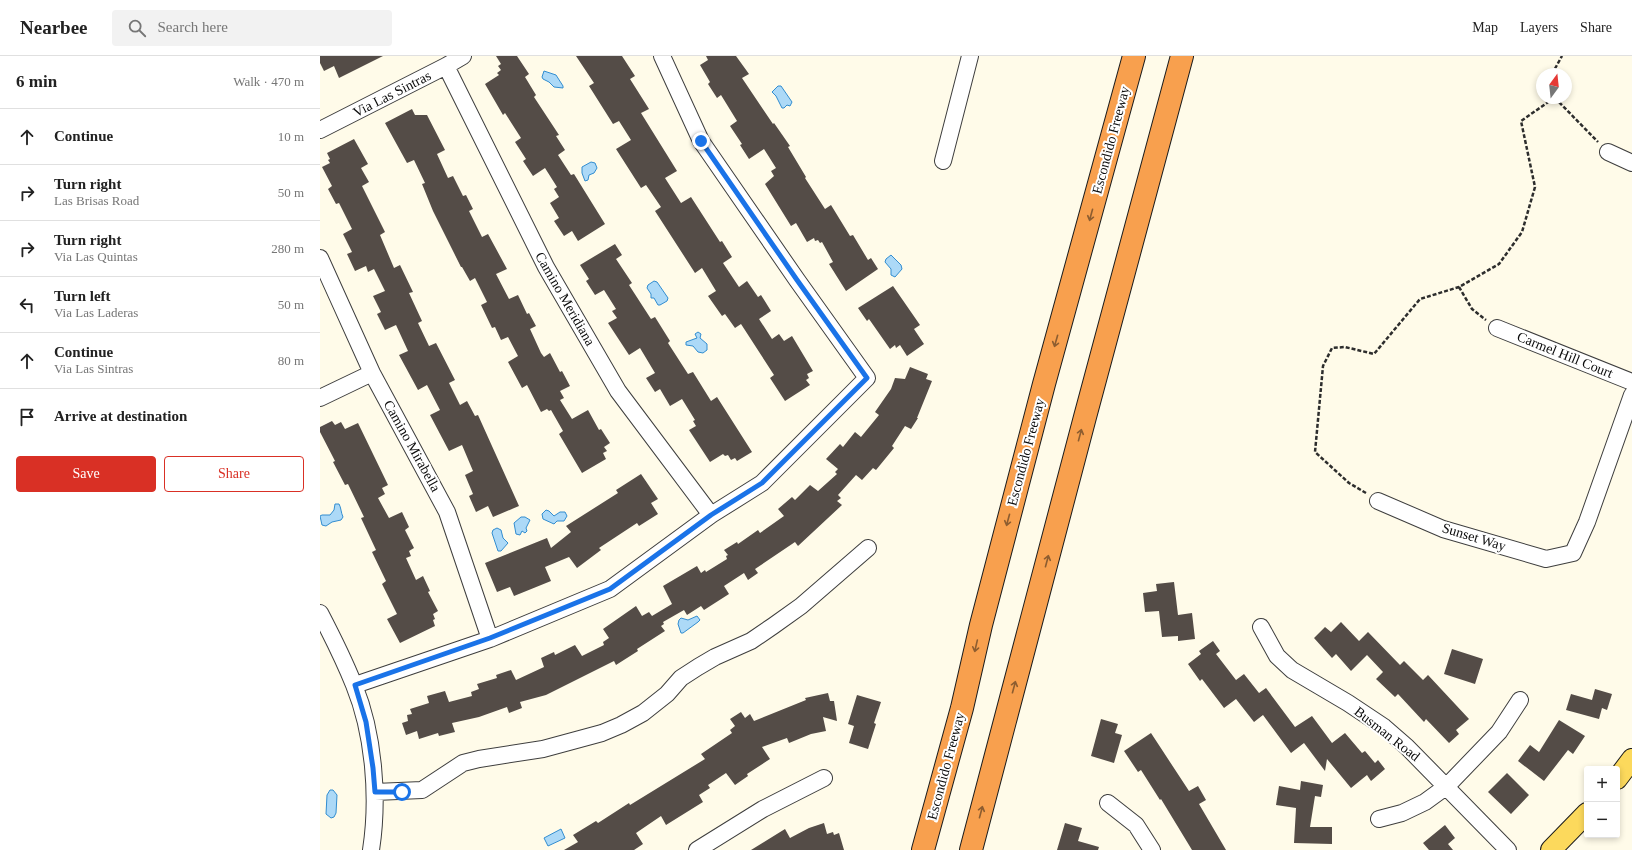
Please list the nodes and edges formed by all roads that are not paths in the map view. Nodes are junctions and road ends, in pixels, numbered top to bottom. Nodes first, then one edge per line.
1 (463, 56) edge
2 (662, 56) edge
3 (970, 56) edge
4 (1134, 56) edge
5 (1182, 56) edge
6 (446, 66) junction
7 (320, 130) edge
8 (1608, 152) road end
9 (943, 161) dead end
10 (1632, 163) edge
11 (320, 258) edge
12 (1497, 328) road end
13 (372, 372) junction
14 (1632, 382) edge
15 (1632, 395) edge
16 (320, 398) edge
17 (1378, 501) road end
18 (711, 515) junction
19 (868, 548) dead end
20 (320, 613) edge
21 (1261, 627) dead end
22 (490, 638) junction
23 (355, 685) junction
24 (1520, 700) dead end
25 (1632, 759) edge
26 (1620, 775) edge
27 (824, 778) dead end
28 (1447, 786) junction
29 (375, 792) junction
30 (1108, 803) dead end
31 (1584, 816) edge
32 (1379, 819) dead end
33 (371, 850) edge
34 (697, 850) edge
35 (923, 850) edge
36 (971, 850) edge
37 (1152, 850) edge
38 (1508, 850) edge
39 (1551, 850) edge

1 - 6 street, Via Las Sintras
2 - 18 street
3 - 9 street
4 -> 35 highway, Escondido Freeway
36 -> 5 highway
6 - 7 street, Via Las Sintras
6 - 18 street, Camino Meridiana
8 - 10 street
11 - 13 street, Camino Mirabella
12 - 14 street, Carmel Hill Court
13 - 16 street
13 - 22 street, Camino Mirabella
15 - 17 street, Sunset Way
18 - 22 street
19 - 29 street
20 - 23 street
21 - 28 street, Busman Road
22 - 23 street
23 - 29 street
24 - 28 street
25 - 26 main road
27 - 34 street
28 - 32 street
28 - 38 street, Busman Road
29 - 33 street
30 - 37 street
31 - 39 main road

